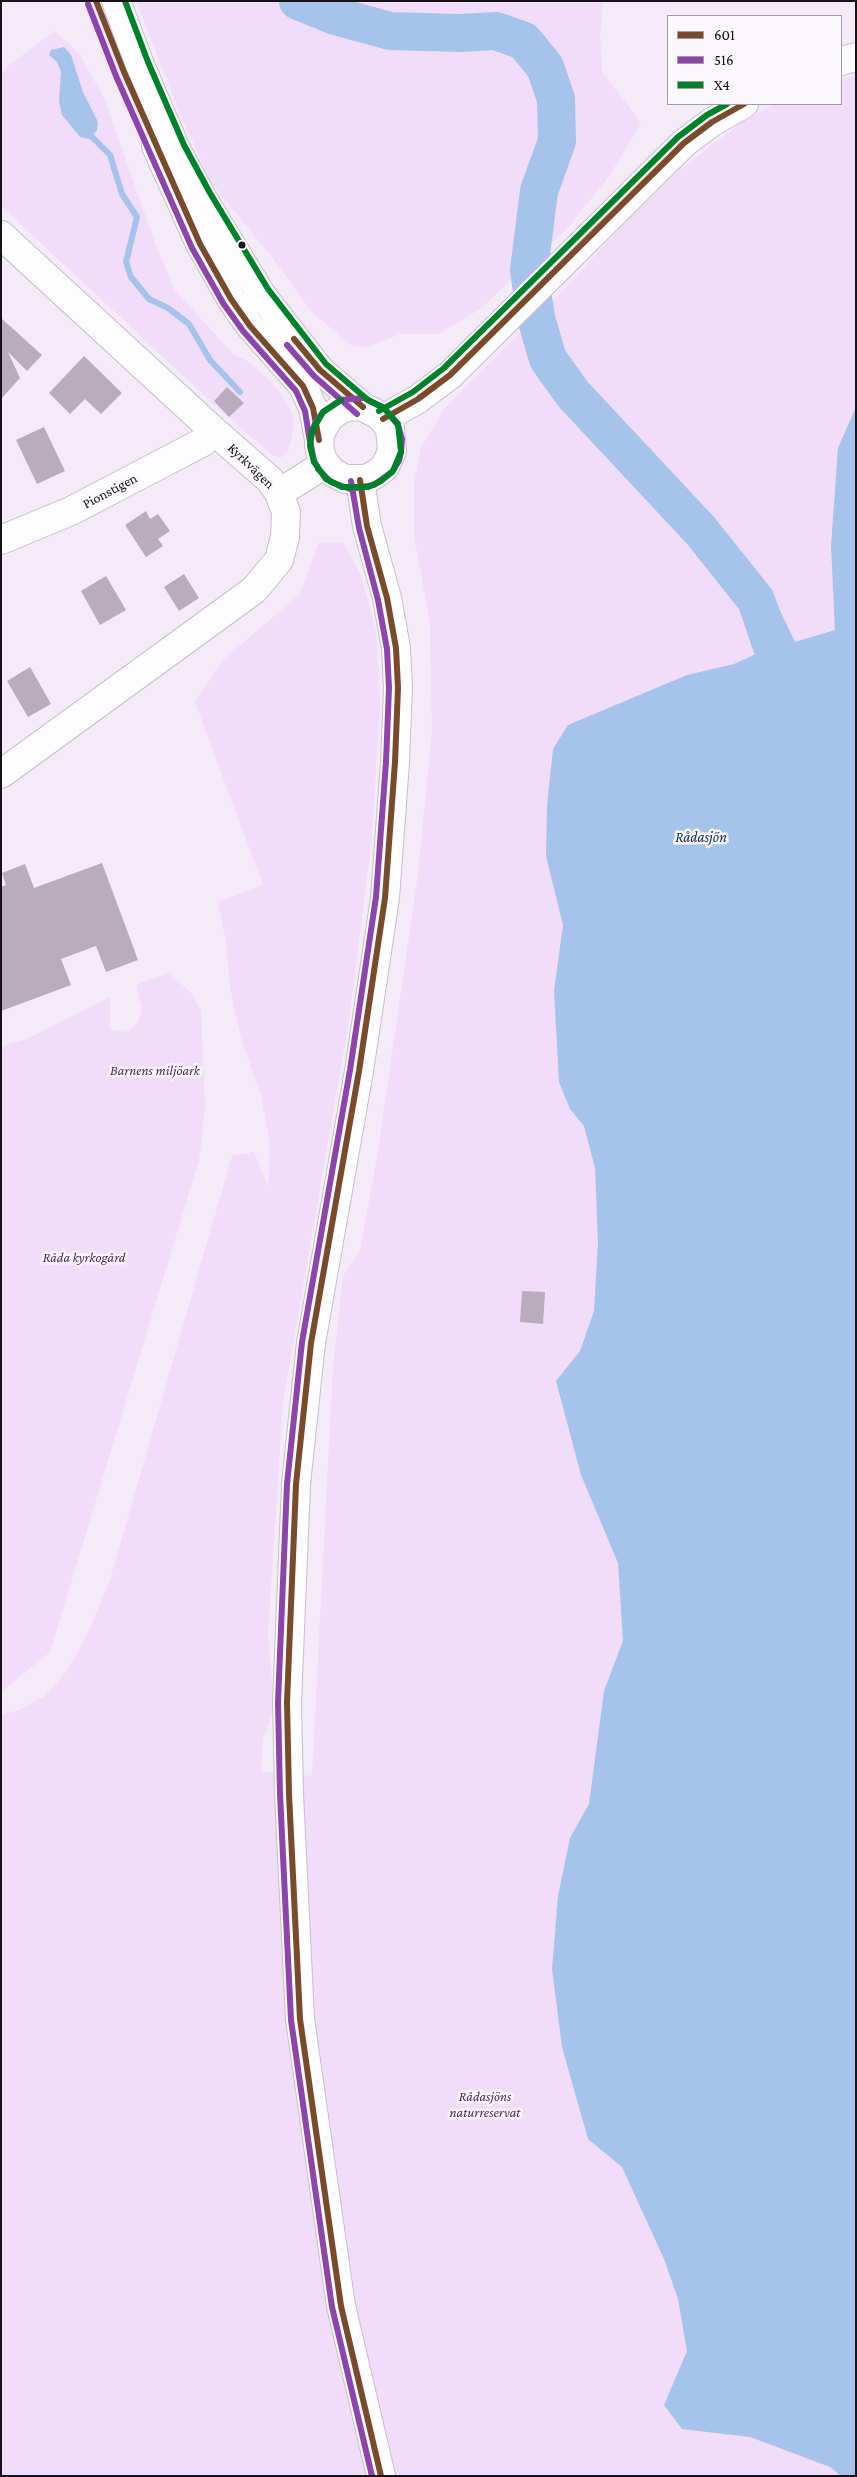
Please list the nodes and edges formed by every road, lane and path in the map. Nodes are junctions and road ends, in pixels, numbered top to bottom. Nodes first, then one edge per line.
1 (96, 1) edge
2 (116, 1) edge
3 (856, 57) edge
4 (842, 61) edge
5 (742, 105) edge
6 (1, 235) edge
7 (373, 413) junction
8 (214, 431) junction
9 (322, 452) junction
10 (360, 480) junction
11 (279, 493) junction
12 (1, 540) edge
13 (1, 774) edge
14 (381, 2476) edge

1 - 9 street
2 - 7 street
3 - 4 street
5 - 7 street
6 - 8 street, Kyrkvägen
7 - 9 street
7 - 10 street
8 - 11 street, Kyrkvägen
8 - 12 street, Pionstigen
9 - 10 street
9 - 11 street
10 - 14 street
11 - 13 street, Kyrkvägen

